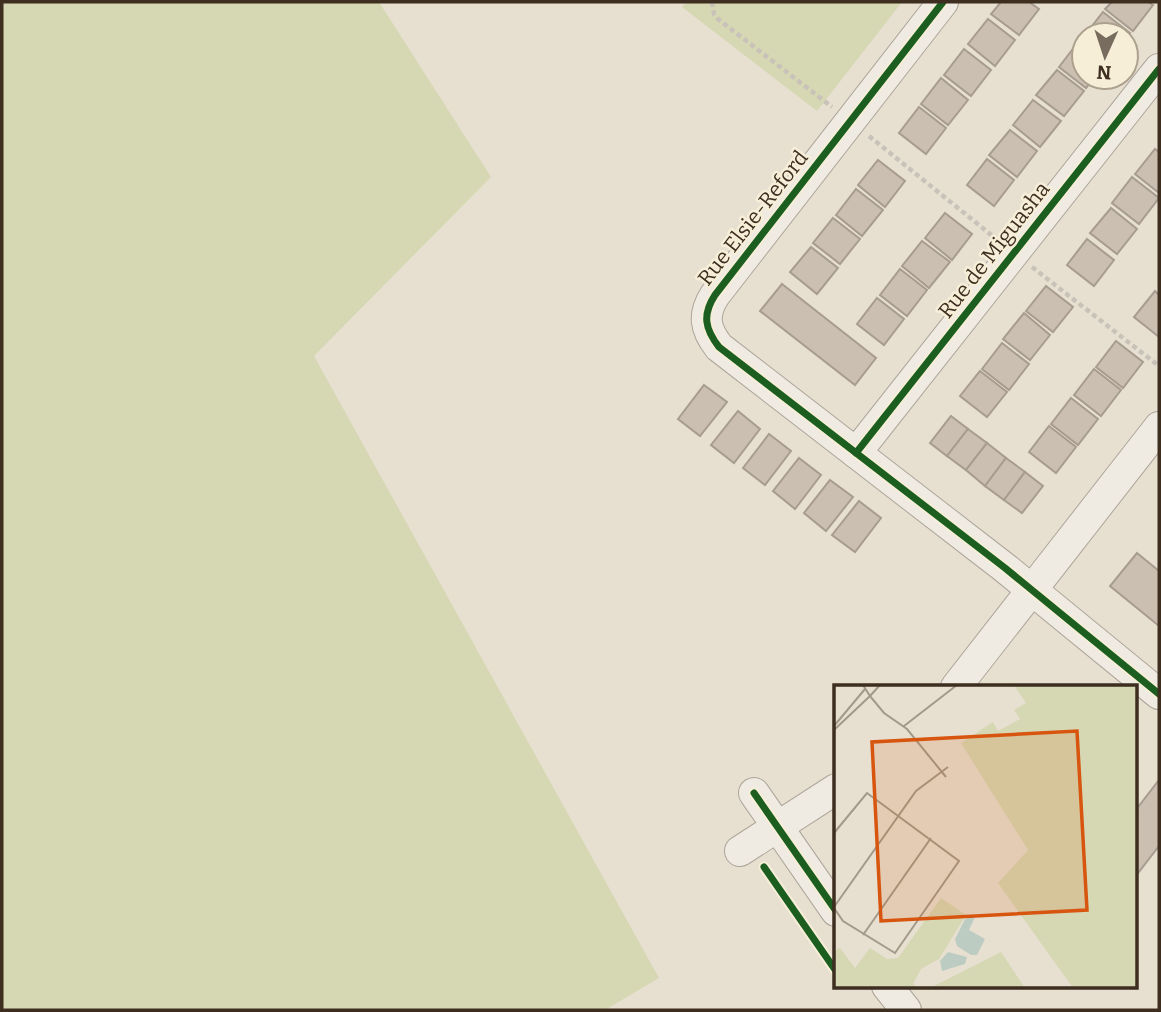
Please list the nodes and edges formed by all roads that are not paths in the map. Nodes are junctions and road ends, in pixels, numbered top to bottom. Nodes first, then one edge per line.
1 (943, 2) edge
2 (1159, 69) edge
3 (1159, 427) edge
4 (856, 453) junction
5 (1032, 590) junction
6 (958, 685) edge
7 (1159, 694) edge
8 (834, 790) edge
9 (754, 793) dead end
10 (778, 827) junction
11 (740, 851) dead end
12 (834, 910) edge
13 (889, 988) edge
14 (906, 1010) edge

1 - 4 street, Rue Elsie-Reford
2 - 4 street, Rue de Miguasha
3 - 5 street
4 - 5 street, Rue Elsie-Reford
5 - 6 street
5 - 7 street, Rue Elsie-Reford
8 - 10 street
9 - 10 street
10 - 11 street
10 - 12 street
13 - 14 street

